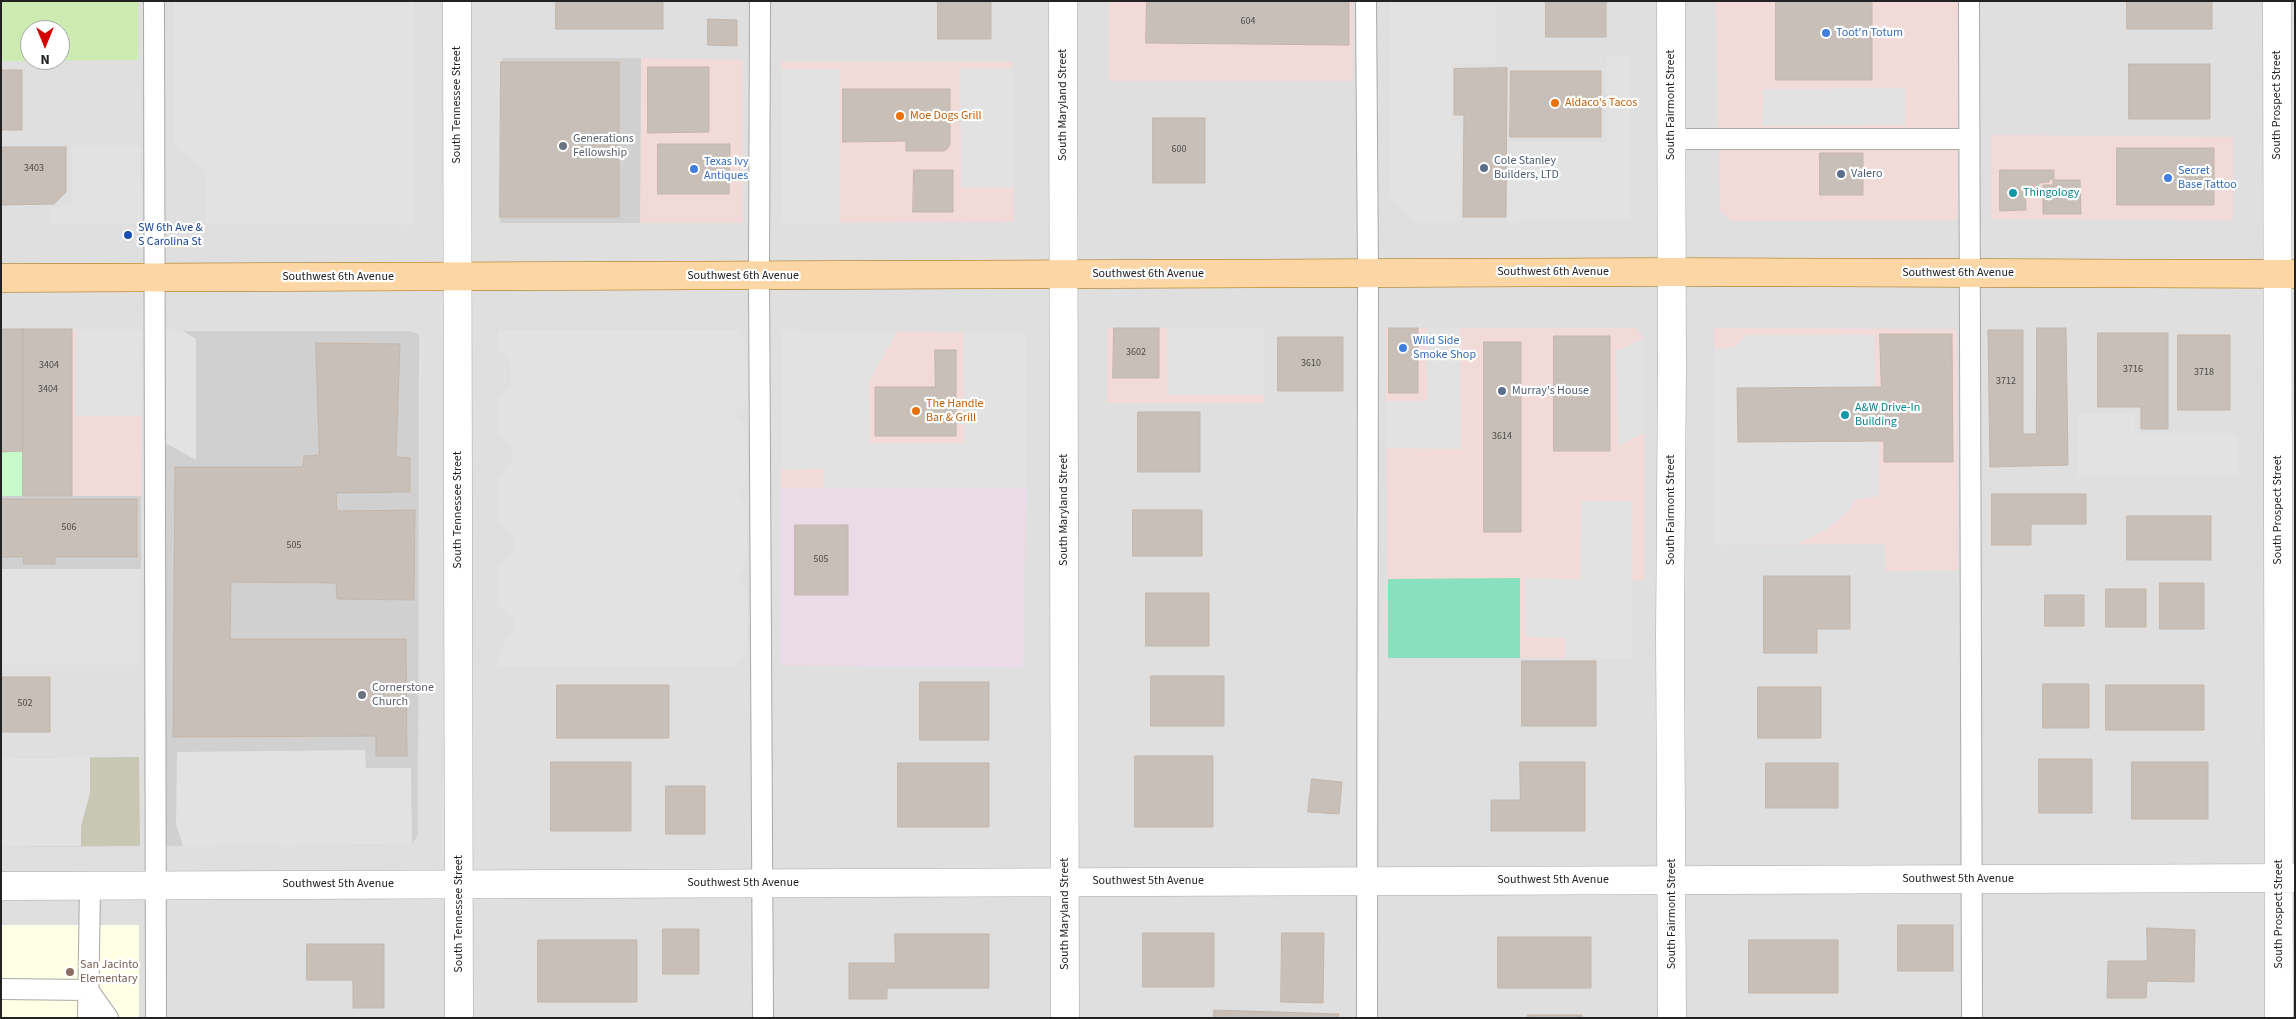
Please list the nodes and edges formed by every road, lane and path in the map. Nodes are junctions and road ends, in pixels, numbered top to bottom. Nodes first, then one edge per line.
1 (154, 1) edge
2 (457, 1) edge
3 (760, 1) edge
4 (1063, 1) edge
5 (1366, 1) edge
6 (1671, 1) edge
7 (1969, 1) edge
8 (2277, 1) edge
9 (1671, 139) junction
10 (1969, 139) junction
11 (1672, 272) junction
12 (1969, 273) junction
13 (1368, 274) junction
14 (2286, 274) edge
15 (1064, 275) junction
16 (759, 276) junction
17 (154, 277) junction
18 (458, 277) junction
19 (1, 278) edge
20 (2287, 878) edge
21 (1971, 879) junction
22 (1672, 880) junction
23 (1368, 881) junction
24 (1065, 882) junction
25 (763, 883) junction
26 (155, 884) junction
27 (459, 884) junction
28 (90, 885) junction
29 (1, 886) edge
30 (1, 989) edge
31 (88, 990) junction
32 (88, 1018) edge
33 (108, 1018) edge
34 (156, 1018) edge
35 (459, 1018) edge
36 (763, 1018) edge
37 (1065, 1018) edge
38 (1368, 1018) edge
39 (1672, 1018) edge
40 (1972, 1018) edge
41 (2279, 1018) edge

1 - 17 lane
2 - 18 street, South Tennessee Street
3 - 16 lane
4 - 15 street, South Maryland Street
5 - 13 lane
6 - 9 street, South Fairmont Street
7 - 10 lane
8 - 14 street, South Prospect Street
9 - 10 lane
9 - 11 street, South Fairmont Street
10 - 12 lane
11 - 12 main road, Southwest 6th Avenue
11 - 13 main road, Southwest 6th Avenue
11 - 22 street, South Fairmont Street
12 - 14 main road, Southwest 6th Avenue
12 - 21 lane
13 - 15 main road, Southwest 6th Avenue
13 - 23 lane
14 - 20 street, South Prospect Street
15 - 16 main road, Southwest 6th Avenue
15 - 24 street, South Maryland Street
16 - 18 main road, Southwest 6th Avenue
16 - 25 lane
17 - 18 main road, Southwest 6th Avenue
17 - 19 main road, Southwest 6th Avenue
17 - 26 lane
18 - 27 street, South Tennessee Street
20 - 21 street, Southwest 5th Avenue
20 - 41 street, South Prospect Street
21 - 22 street, Southwest 5th Avenue
21 - 40 lane
22 - 23 street, Southwest 5th Avenue
22 - 39 street, South Fairmont Street
23 - 24 street, Southwest 5th Avenue
23 - 38 lane
24 - 25 street, Southwest 5th Avenue
24 - 37 street, South Maryland Street
25 - 27 street, Southwest 5th Avenue
25 - 36 lane
26 - 27 street, Southwest 5th Avenue
26 - 28 street, Southwest 5th Avenue
26 - 34 lane
27 - 35 street, South Tennessee Street
28 - 29 street, Southwest 5th Avenue
28 - 31 lane
30 - 31 lane
31 - 32 lane
31 - 33 lane

